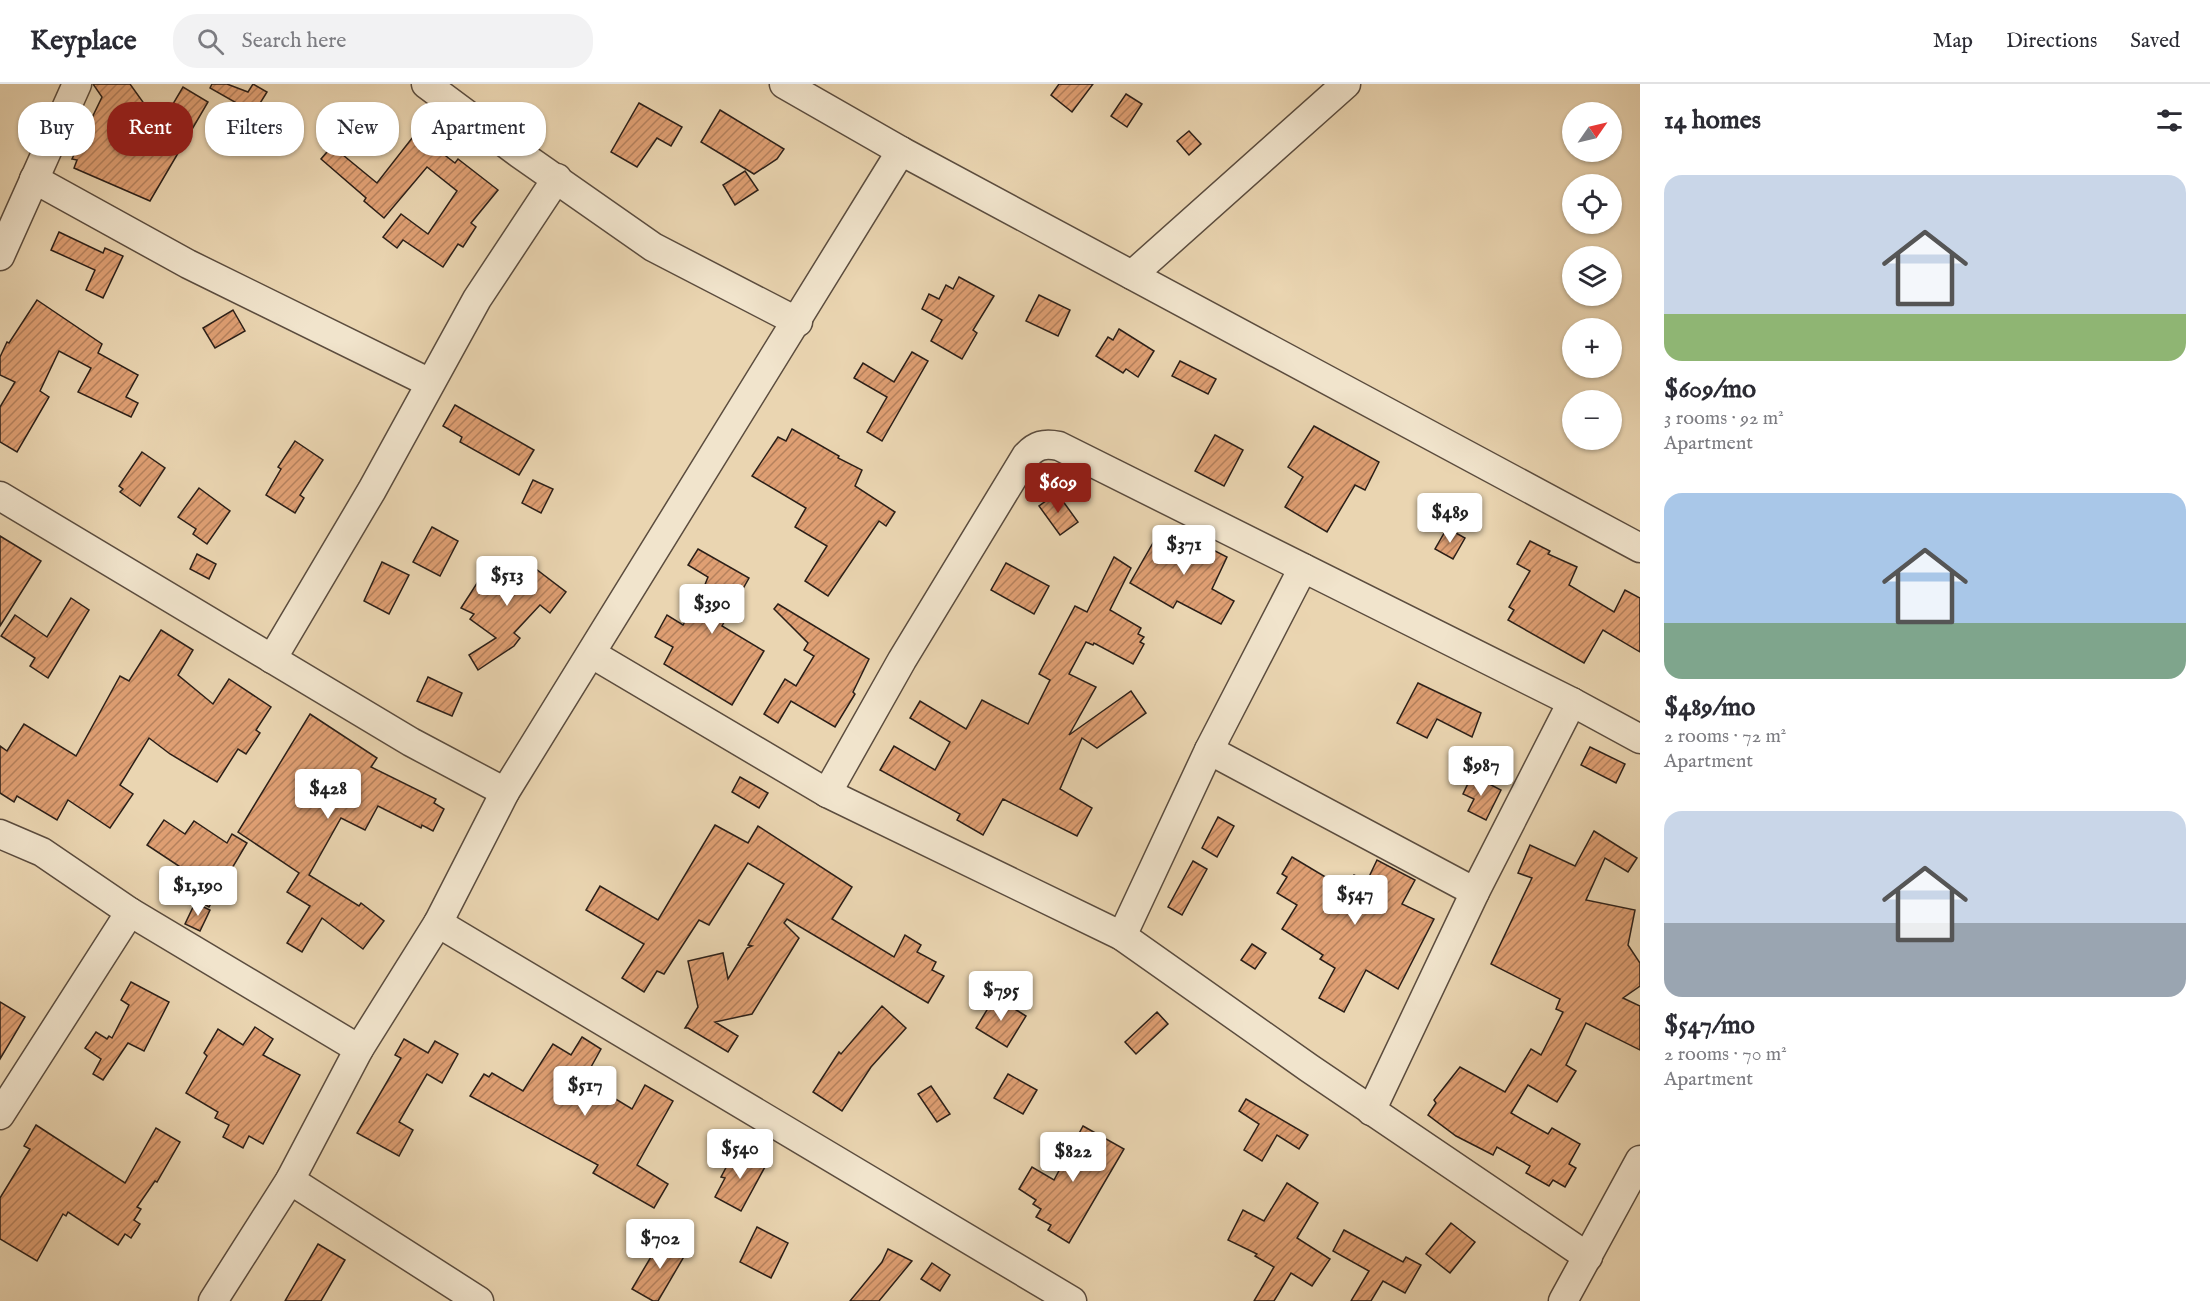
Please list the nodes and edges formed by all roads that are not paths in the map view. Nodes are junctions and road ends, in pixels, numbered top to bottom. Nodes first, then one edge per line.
1 (77, 84) edge
2 (426, 84) edge
3 (784, 84) edge
4 (1346, 84) edge
5 (901, 151) junction
6 (557, 178) junction
7 (34, 179) junction
8 (0, 256) edge
9 (1132, 275) junction
10 (798, 322) junction
11 (430, 383) junction
12 (0, 496) edge
13 (1640, 548) edge
14 (1303, 568) junction
15 (592, 654) junction
16 (272, 659) junction
17 (1572, 702) junction
18 (1640, 739) edge
19 (1209, 750) junction
20 (505, 792) junction
21 (827, 793) junction
22 (0, 834) edge
23 (1475, 892) junction
24 (130, 912) junction
25 (438, 923) junction
26 (1122, 936) junction
27 (359, 1049) junction
28 (1371, 1111) junction
29 (0, 1115) edge
30 (1640, 1160) edge
31 (290, 1180) junction
32 (1588, 1257) junction
33 (213, 1301) edge
34 (479, 1301) edge
35 (1072, 1301) edge
36 (1563, 1301) edge

1 - 7 street
2 - 6 street
3 - 5 street
4 - 9 street
5 - 9 street
5 - 10 street
6 - 10 street
6 - 11 street
7 - 8 street
7 - 11 street
9 - 13 street
10 - 15 street
11 - 16 street
12 - 16 street
14 - 17 street
14 - 19 street
14 - 21 street
15 - 20 street
15 - 21 street
16 - 20 street
17 - 18 street
17 - 23 street
19 - 23 street
19 - 26 street
20 - 25 street
21 - 26 street
22 - 24 street
23 - 28 street
24 - 27 street
24 - 29 street
25 - 27 street
25 - 35 street
26 - 28 street
27 - 31 street
28 - 32 street
30 - 32 street
31 - 33 street
31 - 34 street
32 - 36 street

